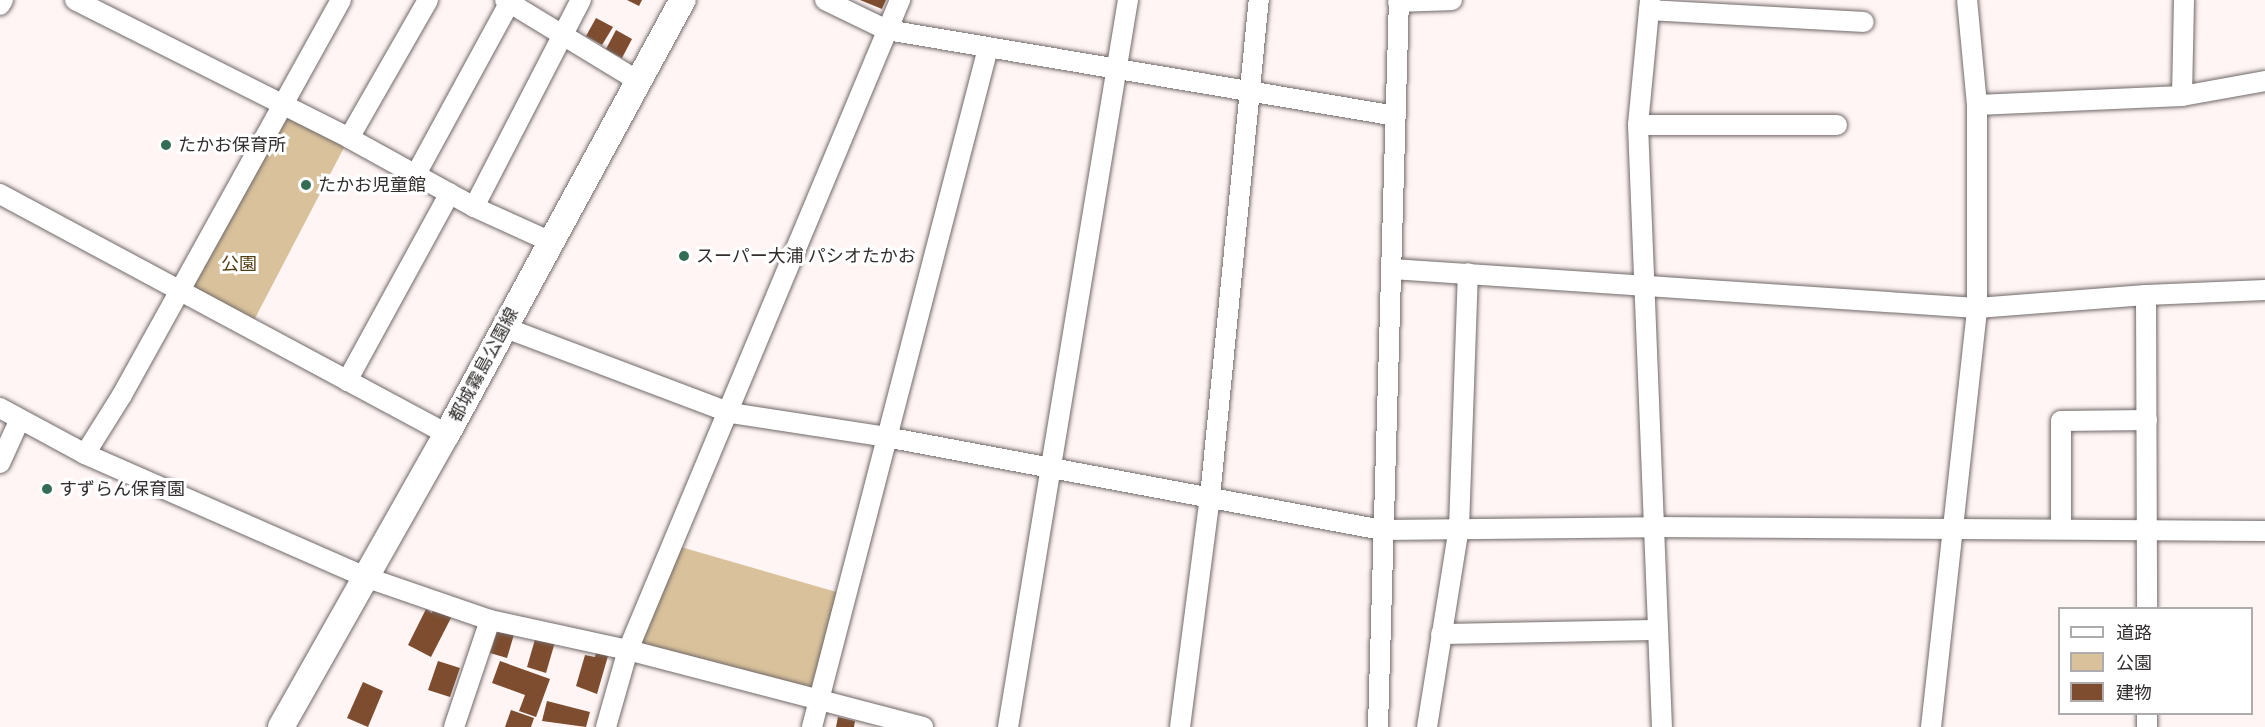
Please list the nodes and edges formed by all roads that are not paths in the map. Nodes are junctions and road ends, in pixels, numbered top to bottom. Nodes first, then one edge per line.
1 (3, 0) edge
2 (75, 0) edge
3 (341, 0) edge
4 (428, 0) edge
5 (581, 0) edge
6 (683, 0) edge
7 (825, 0) edge
8 (900, 0) edge
9 (1128, 0) edge
10 (1259, 0) edge
11 (1452, 0) edge
12 (1967, 0) edge
13 (2184, 0) edge
14 (509, 1) edge
15 (1398, 1) edge
16 (0, 5) edge
17 (1649, 5) edge
18 (1864, 22) dead end
19 (887, 30) junction
20 (563, 35) junction
21 (988, 48) junction
22 (1115, 70) junction
23 (638, 81) junction
24 (2265, 81) edge
25 (1250, 91) junction
26 (2182, 96) junction
27 (284, 104) junction
28 (1977, 105) junction
29 (1396, 116) junction
30 (1638, 124) junction
31 (1837, 125) dead end
32 (349, 138) junction
33 (415, 176) junction
34 (0, 194) edge
35 (450, 194) junction
36 (474, 207) junction
37 (552, 242) junction
38 (1392, 268) junction
39 (1468, 273) junction
40 (1643, 284) junction
41 (178, 290) junction
42 (2265, 290) edge
43 (2146, 295) junction
44 (1977, 308) junction
45 (503, 327) junction
46 (347, 381) junction
47 (0, 408) edge
48 (730, 413) junction
49 (20, 419) junction
50 (2147, 420) junction
51 (447, 434) junction
52 (886, 437) junction
53 (85, 454) junction
54 (0, 463) edge
55 (1052, 468) junction
56 (1210, 497) junction
57 (1652, 527) junction
58 (1459, 528) junction
59 (1951, 528) junction
60 (2061, 528) junction
61 (2147, 528) junction
62 (1382, 530) junction
63 (2265, 531) edge
64 (365, 577) junction
65 (2147, 607) edge
66 (490, 620) junction
67 (1657, 630) junction
68 (1441, 634) junction
69 (628, 650) junction
70 (818, 700) junction
71 (281, 727) edge
72 (454, 727) edge
73 (606, 727) edge
74 (812, 727) edge
75 (923, 727) edge
76 (1008, 727) edge
77 (1180, 727) edge
78 (1378, 727) edge
79 (1428, 727) edge
80 (1662, 727) edge
81 (1931, 727) edge

1 - 16 street
2 - 27 street
3 - 27 street
4 - 32 street
5 - 20 street
6 - 23 main road, 都城霧島公園線
7 - 19 street
8 - 19 street
9 - 22 street
10 - 25 street
11 - 15 street
12 - 28 street
13 - 26 street
14 - 20 street
14 - 33 street
15 - 29 street
17 - 18 street
17 - 30 street
19 - 21 street
19 - 48 street
20 - 23 street
20 - 36 street
21 - 22 street
21 - 52 street
22 - 25 street
22 - 55 street
23 - 37 main road, 都城霧島公園線
24 - 26 street
25 - 29 street
25 - 56 street
26 - 28 street
27 - 32 street
27 - 41 street
28 - 44 street
29 - 38 street
30 - 31 street
30 - 40 street
32 - 33 street
33 - 35 street
34 - 41 street
35 - 36 street
35 - 46 street
36 - 37 street
37 - 45 main road, 都城霧島公園線
38 - 39 street
38 - 62 street
39 - 40 street
39 - 58 street
40 - 44 street
40 - 57 street
41 - 46 street
41 - 53 street
42 - 43 street
43 - 44 street
43 - 50 street
44 - 59 street
45 - 48 street
45 - 51 main road, 都城霧島公園線
46 - 51 street
47 - 49 street
48 - 52 street
48 - 69 street
49 - 53 street
49 - 54 street
50 - 60 street
50 - 61 street
51 - 64 main road, 都城霧島公園線
52 - 55 street
52 - 70 street
53 - 64 street
55 - 56 street
55 - 76 street
56 - 62 street
56 - 77 street
57 - 58 street
57 - 59 street
57 - 67 street
58 - 62 street
58 - 68 street
59 - 60 street
59 - 81 street
60 - 61 street
61 - 63 street
61 - 65 street
62 - 78 street
64 - 66 street
64 - 71 main road, 都城霧島公園線
66 - 69 street
66 - 72 street
67 - 68 street
67 - 80 street
68 - 79 street
69 - 70 street
69 - 73 street
70 - 74 street
70 - 75 street

